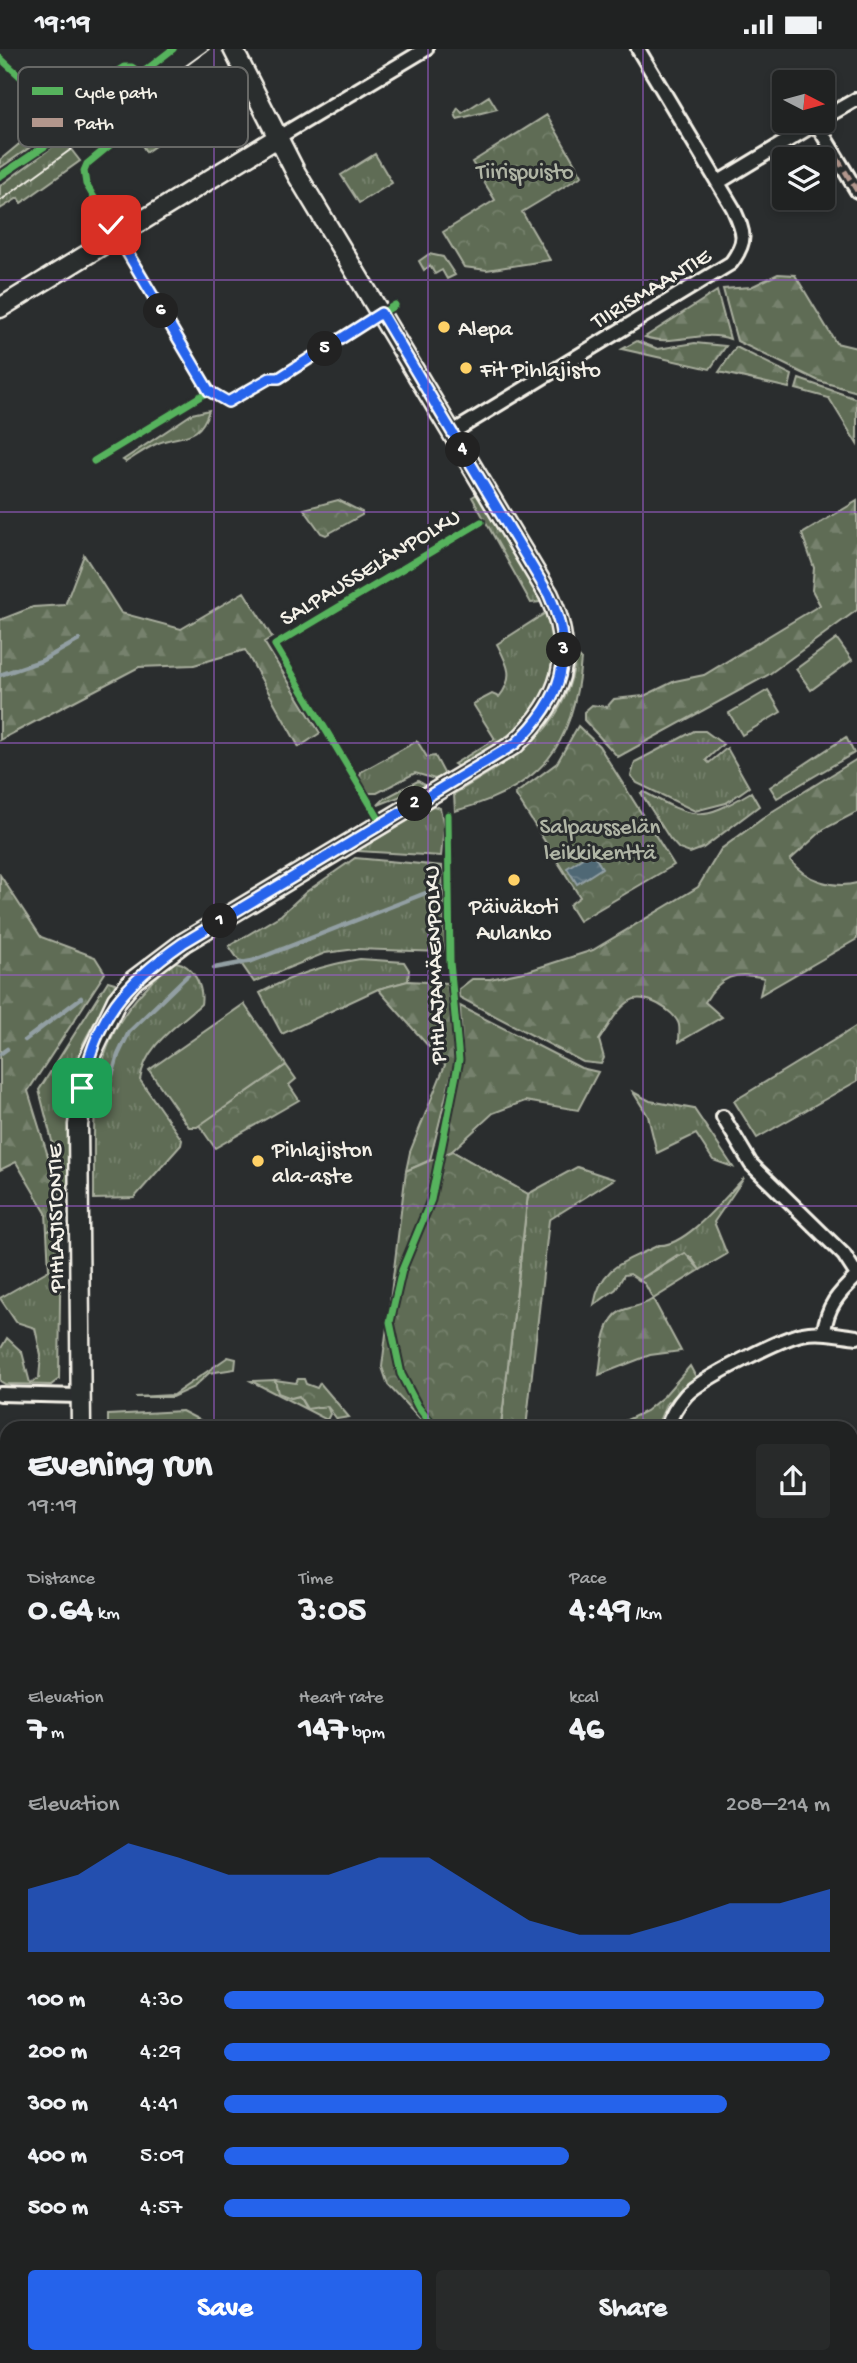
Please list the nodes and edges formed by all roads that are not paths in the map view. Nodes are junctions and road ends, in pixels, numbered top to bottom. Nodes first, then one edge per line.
1 (234, 49) edge
2 (426, 49) edge
3 (638, 49) edge
4 (243, 67) edge
5 (248, 78) edge
6 (857, 99) edge
7 (835, 112) edge
8 (800, 133) edge
9 (826, 133) edge
10 (277, 138) junction
11 (719, 182) junction
12 (857, 191) edge
13 (0, 308) edge
14 (453, 432) junction
15 (723, 1117) dead end
16 (857, 1276) edge
17 (824, 1332) junction
18 (857, 1338) edge
19 (0, 1394) edge
20 (80, 1396) junction
21 (81, 1421) edge
22 (669, 1421) edge

1 - 4 street, PIHLAJISTONTIE
2 - 10 street
3 - 11 street, TIIRISMAANTIE
5 - 10 street, PIHLAJISTONTIE
6 - 7 street
8 - 11 street
9 - 12 street
10 - 13 street
10 - 14 street, PIHLAJISTONTIE
11 - 14 street, TIIRISMAANTIE
14 - 20 street, PIHLAJISTONTIE
15 - 16 street
16 - 17 street
17 - 18 street
17 - 22 street
19 - 20 street
20 - 21 street, PIHLAJISTONTIE

